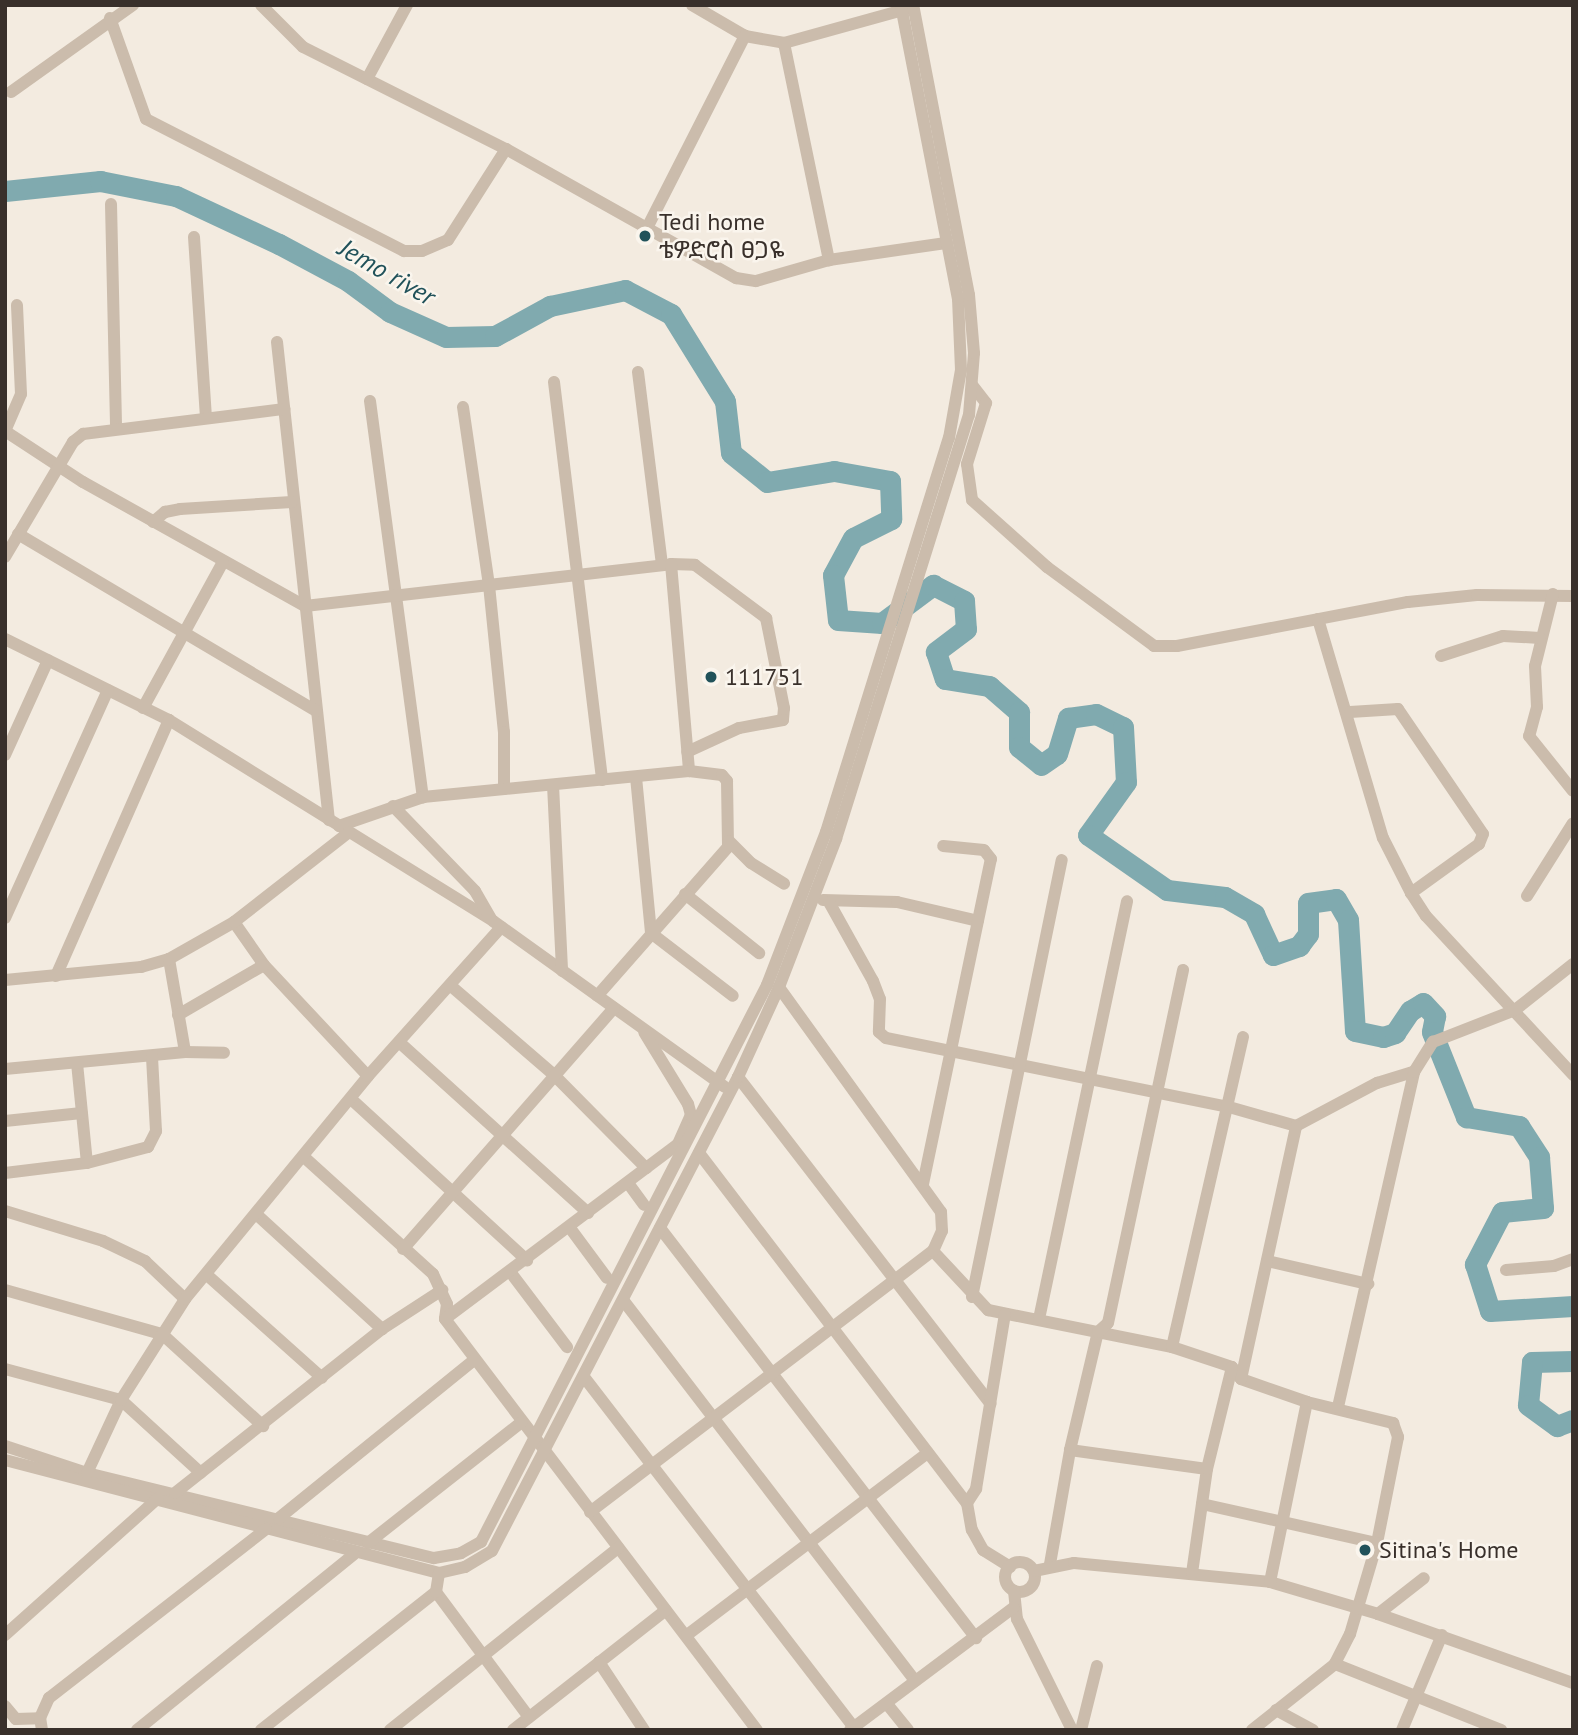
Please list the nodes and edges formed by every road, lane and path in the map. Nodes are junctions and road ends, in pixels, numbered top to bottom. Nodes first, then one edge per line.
1 (133, 5) edge
2 (261, 5) edge
3 (407, 5) edge
4 (692, 5) edge
5 (907, 7) edge
6 (110, 18) junction
7 (745, 36) junction
8 (784, 43) junction
9 (367, 79) junction
10 (11, 92) dead end
11 (506, 149) junction
12 (111, 204) dead end
13 (647, 228) junction
14 (194, 236) dead end
15 (946, 243) junction
16 (829, 260) junction
17 (17, 306) dead end
18 (277, 342) dead end
19 (961, 370) junction
20 (638, 372) dead end
21 (554, 382) dead end
22 (973, 387) junction
23 (370, 401) dead end
24 (463, 407) dead end
25 (284, 409) junction
26 (206, 417) junction
27 (116, 427) junction
28 (5, 431) edge
29 (60, 464) junction
30 (292, 502) junction
31 (153, 522) junction
32 (18, 534) junction
33 (5, 556) edge
34 (223, 562) junction
35 (667, 564) junction
36 (577, 574) junction
37 (489, 585) junction
38 (906, 585) junction
39 (1553, 594) junction
40 (395, 595) junction
41 (1573, 596) edge
42 (305, 606) junction
43 (1318, 619) junction
44 (184, 634) junction
45 (1541, 638) junction
46 (5, 639) edge
47 (1441, 656) dead end
48 (884, 658) junction
49 (48, 660) junction
50 (108, 690) junction
51 (143, 708) junction
52 (316, 711) junction
53 (1349, 712) junction
54 (169, 720) junction
55 (687, 752) junction
56 (5, 755) edge
57 (689, 771) junction
58 (636, 777) junction
59 (602, 780) junction
60 (553, 785) junction
61 (504, 789) junction
62 (1573, 791) edge
63 (423, 797) junction
64 (393, 806) junction
65 (1573, 823) edge
66 (339, 826) junction
67 (729, 841) junction
68 (943, 846) dead end
69 (1062, 860) dead end
70 (784, 884) dead end
71 (1411, 893) junction
72 (685, 894) junction
73 (1527, 896) dead end
74 (813, 898) junction
75 (1128, 901) dead end
76 (829, 902) junction
77 (5, 918) edge
78 (978, 921) junction
79 (234, 922) junction
80 (497, 924) junction
81 (651, 933) junction
82 (759, 953) dead end
83 (169, 958) junction
84 (1573, 964) edge
85 (264, 965) junction
86 (1183, 970) dead end
87 (562, 971) junction
88 (56, 976) junction
89 (5, 980) edge
90 (451, 986) junction
91 (779, 987) junction
92 (597, 996) junction
93 (733, 996) dead end
94 (614, 1008) junction
95 (1515, 1010) junction
96 (178, 1016) junction
97 (641, 1028) junction
98 (1243, 1037) dead end
99 (399, 1042) junction
100 (950, 1049) junction
101 (185, 1052) junction
102 (224, 1053) dead end
103 (152, 1056) junction
104 (1567, 1058) edge
105 (77, 1063) junction
106 (1019, 1064) junction
107 (5, 1069) edge
108 (1414, 1072) junction
109 (554, 1075) junction
110 (1573, 1075) edge
111 (368, 1076) junction
112 (738, 1077) junction
113 (1088, 1081) junction
114 (719, 1083) junction
115 (731, 1091) junction
116 (1159, 1094) junction
117 (351, 1099) junction
118 (1229, 1107) junction
119 (82, 1113) junction
120 (5, 1121) edge
121 (1296, 1126) junction
122 (503, 1134) junction
123 (699, 1153) junction
124 (304, 1157) junction
125 (88, 1163) junction
126 (646, 1168) junction
127 (5, 1173) edge
128 (628, 1183) junction
129 (923, 1184) junction
130 (452, 1192) junction
131 (645, 1205) dead end
132 (5, 1211) edge
133 (588, 1213) junction
134 (256, 1214) junction
135 (570, 1228) junction
136 (660, 1228) junction
137 (403, 1249) junction
138 (933, 1251) junction
139 (1573, 1259) edge
140 (527, 1260) junction
141 (1267, 1261) junction
142 (1506, 1270) dead end
143 (511, 1273) junction
144 (207, 1275) junction
145 (607, 1278) dead end
146 (896, 1279) junction
147 (1368, 1284) junction
148 (5, 1290) edge
149 (442, 1290) junction
150 (972, 1297) junction
151 (185, 1298) junction
152 (623, 1300) junction
153 (1005, 1314) junction
154 (445, 1319) junction
155 (1039, 1319) junction
156 (834, 1326) junction
157 (382, 1329) junction
158 (1098, 1332) junction
159 (162, 1334) junction
160 (567, 1347) dead end
161 (1172, 1347) junction
162 (475, 1359) junction
163 (1232, 1367) junction
164 (5, 1369) edge
165 (777, 1374) junction
166 (584, 1377) junction
167 (322, 1378) junction
168 (1241, 1379) junction
169 (121, 1400) junction
170 (1307, 1402) junction
171 (991, 1404) junction
172 (1338, 1407) junction
173 (714, 1418) junction
174 (522, 1422) junction
175 (263, 1426) junction
176 (536, 1440) junction
177 (7, 1446) edge
178 (1070, 1450) junction
179 (545, 1452) junction
180 (928, 1452) junction
181 (7, 1461) edge
182 (656, 1465) junction
183 (1207, 1469) junction
184 (87, 1473) junction
185 (201, 1473) junction
186 (175, 1493) junction
187 (159, 1496) junction
188 (867, 1500) junction
189 (967, 1503) junction
190 (1202, 1504) junction
191 (590, 1512) junction
192 (279, 1518) junction
193 (1283, 1519) junction
194 (266, 1529) junction
195 (368, 1543) junction
196 (808, 1543) junction
197 (1377, 1543) junction
198 (618, 1548) junction
199 (354, 1554) junction
200 (1050, 1564) junction
201 (1010, 1567) junction
202 (1034, 1571) junction
203 (439, 1573) junction
204 (1192, 1573) junction
205 (1424, 1578) dead end
206 (1270, 1582) junction
207 (751, 1587) junction
208 (1014, 1591) junction
209 (436, 1592) junction
210 (1360, 1607) junction
211 (1013, 1608) junction
212 (666, 1610) junction
213 (1378, 1614) junction
214 (5, 1635) edge
215 (687, 1635) junction
216 (1442, 1635) junction
217 (976, 1638) junction
218 (481, 1656) junction
219 (599, 1662) junction
220 (1335, 1664) junction
221 (1097, 1666) dead end
222 (915, 1681) junction
223 (1573, 1683) edge
224 (1416, 1698) junction
225 (887, 1704) junction
226 (5, 1706) edge
227 (1276, 1710) junction
228 (529, 1717) junction
229 (41, 1724) edge
230 (852, 1728) edge
231 (137, 1730) edge
232 (261, 1730) edge
233 (390, 1730) edge
234 (513, 1730) edge
235 (644, 1730) edge
236 (757, 1730) edge
237 (908, 1730) edge
238 (1072, 1730) edge
239 (1081, 1730) edge
240 (1252, 1730) edge
241 (1313, 1730) edge
242 (1402, 1730) edge
243 (1501, 1730) edge

1 - 6 street
2 - 9 street
3 - 9 street
4 - 7 street
5 - 8 street
5 - 15 street
5 - 22 street
6 - 10 street
6 - 11 street
7 - 8 street
7 - 13 street
8 - 16 street
9 - 11 street
11 - 13 street
12 - 27 street
13 - 16 street
14 - 26 street
15 - 16 street
15 - 19 street
17 - 28 street
18 - 25 street
19 - 22 street
19 - 38 street
20 - 35 street
21 - 36 street
22 - 38 street
22 - 43 street
23 - 40 street
24 - 37 street
25 - 26 street
25 - 30 street
26 - 27 street
27 - 29 street
28 - 29 street
29 - 31 street
29 - 32 street
30 - 31 street
30 - 42 street
31 - 34 street
32 - 33 street
32 - 44 street
34 - 42 street
34 - 44 street
35 - 36 street
35 - 55 street
35 - 55 street
36 - 37 street
36 - 59 street
37 - 40 street
37 - 61 street
38 - 48 street
39 - 41 street
39 - 43 street
39 - 45 street
40 - 42 street
40 - 63 street
42 - 52 street
43 - 53 street
44 - 51 street
44 - 52 street
45 - 47 street
45 - 62 street
46 - 49 street
48 - 74 street
48 - 114 street
49 - 50 street
49 - 56 street
50 - 51 street
50 - 77 street
51 - 54 street
52 - 66 street
53 - 71 street
53 - 71 street
54 - 66 street
54 - 88 street
55 - 57 street
57 - 58 street
57 - 67 street
58 - 59 street
58 - 81 street
59 - 60 street
60 - 61 street
60 - 87 street
61 - 63 street
63 - 64 street
64 - 66 street
64 - 80 street
65 - 73 street
66 - 79 street
66 - 80 street
67 - 70 street
67 - 72 street
68 - 78 street
69 - 106 street
71 - 95 street
72 - 81 street
72 - 82 street
74 - 76 street
74 - 91 street
75 - 113 street
76 - 78 street
76 - 100 street
78 - 100 street
79 - 83 street
79 - 85 street
80 - 87 street
80 - 90 street
81 - 92 street
81 - 93 street
83 - 88 street
83 - 96 street
84 - 95 street
85 - 96 street
85 - 111 street
86 - 116 street
87 - 92 street
88 - 89 street
90 - 99 street
90 - 109 street
91 - 112 street
91 - 129 street
92 - 94 street
94 - 97 street
94 - 109 street
95 - 104 street
95 - 108 street
96 - 101 street
97 - 114 street
97 - 126 street
98 - 118 street
99 - 111 street
99 - 122 street
100 - 106 street
100 - 129 street
101 - 102 street
101 - 103 street
103 - 105 street
103 - 125 street
104 - 110 street
105 - 107 street
105 - 119 street
106 - 113 street
106 - 150 street
108 - 121 street
108 - 147 street
109 - 122 street
109 - 126 street
111 - 117 street
112 - 115 street
112 - 146 street
113 - 116 street
113 - 155 street
114 - 115 street
114 - 176 street
115 - 123 street
116 - 118 street
116 - 158 street
117 - 124 street
117 - 130 street
118 - 121 street
118 - 161 street
119 - 120 street
119 - 125 street
121 - 141 street
122 - 130 street
122 - 133 street
123 - 136 street
123 - 156 street
124 - 134 street
124 - 137 street
125 - 127 street
126 - 128 street
128 - 131 street
128 - 133 street
129 - 138 street
130 - 137 street
130 - 140 street
132 - 151 street
133 - 135 street
134 - 144 street
134 - 157 street
135 - 140 street
135 - 145 street
136 - 152 street
136 - 165 street
137 - 149 street
138 - 146 street
138 - 150 street
139 - 142 street
140 - 143 street
141 - 147 street
141 - 168 street
143 - 154 street
143 - 160 street
144 - 151 street
144 - 167 street
146 - 156 street
146 - 171 street
147 - 172 street
148 - 159 street
149 - 154 street
149 - 157 street
150 - 153 street
151 - 159 street
152 - 166 street
152 - 173 street
153 - 155 street
153 - 171 street
154 - 162 street
155 - 158 street
156 - 165 street
156 - 180 street
157 - 167 street
158 - 161 street
158 - 178 street
159 - 169 street
159 - 175 street
161 - 163 street
162 - 174 street
162 - 192 street
163 - 168 street
163 - 183 street
164 - 169 street
165 - 173 street
165 - 188 street
166 - 179 street
166 - 182 street
167 - 175 street
168 - 170 street
169 - 184 street
169 - 185 street
170 - 172 street
170 - 193 street
171 - 189 street
172 - 197 street
173 - 182 street
173 - 196 street
174 - 176 street
174 - 195 street
175 - 185 street
176 - 179 street
176 - 195 street
177 - 184 street
178 - 183 street
178 - 200 street
179 - 191 street
179 - 203 street
180 - 188 street
180 - 189 street
181 - 187 street
182 - 191 street
182 - 207 street
183 - 190 street
184 - 187 street
185 - 186 street
186 - 187 street
186 - 192 street
187 - 194 street
187 - 214 street
188 - 196 street
188 - 217 street
189 - 201 street
190 - 193 street
190 - 204 street
191 - 198 street
192 - 195 street
193 - 197 street
193 - 206 street
194 - 199 street
194 - 229 street
196 - 207 street
196 - 222 street
197 - 210 street
198 - 212 street
198 - 218 street
199 - 203 street
199 - 231 street
200 - 202 street
200 - 204 street
201 - 202 street
201 - 208 street
202 - 208 street
203 - 209 street
204 - 206 street
205 - 213 street
206 - 210 street
207 - 215 street
207 - 230 street
208 - 211 street
209 - 218 street
209 - 232 street
210 - 213 street
210 - 220 street
211 - 217 street
211 - 238 street
212 - 215 street
212 - 219 street
213 - 216 street
215 - 236 street
216 - 223 street
216 - 224 street
217 - 222 street
218 - 228 street
218 - 233 street
219 - 228 street
219 - 235 street
220 - 224 street
220 - 227 street
221 - 239 street
222 - 225 street
224 - 242 street
224 - 243 street
225 - 230 street
225 - 237 street
226 - 229 street
227 - 240 street
227 - 241 street
228 - 234 street

